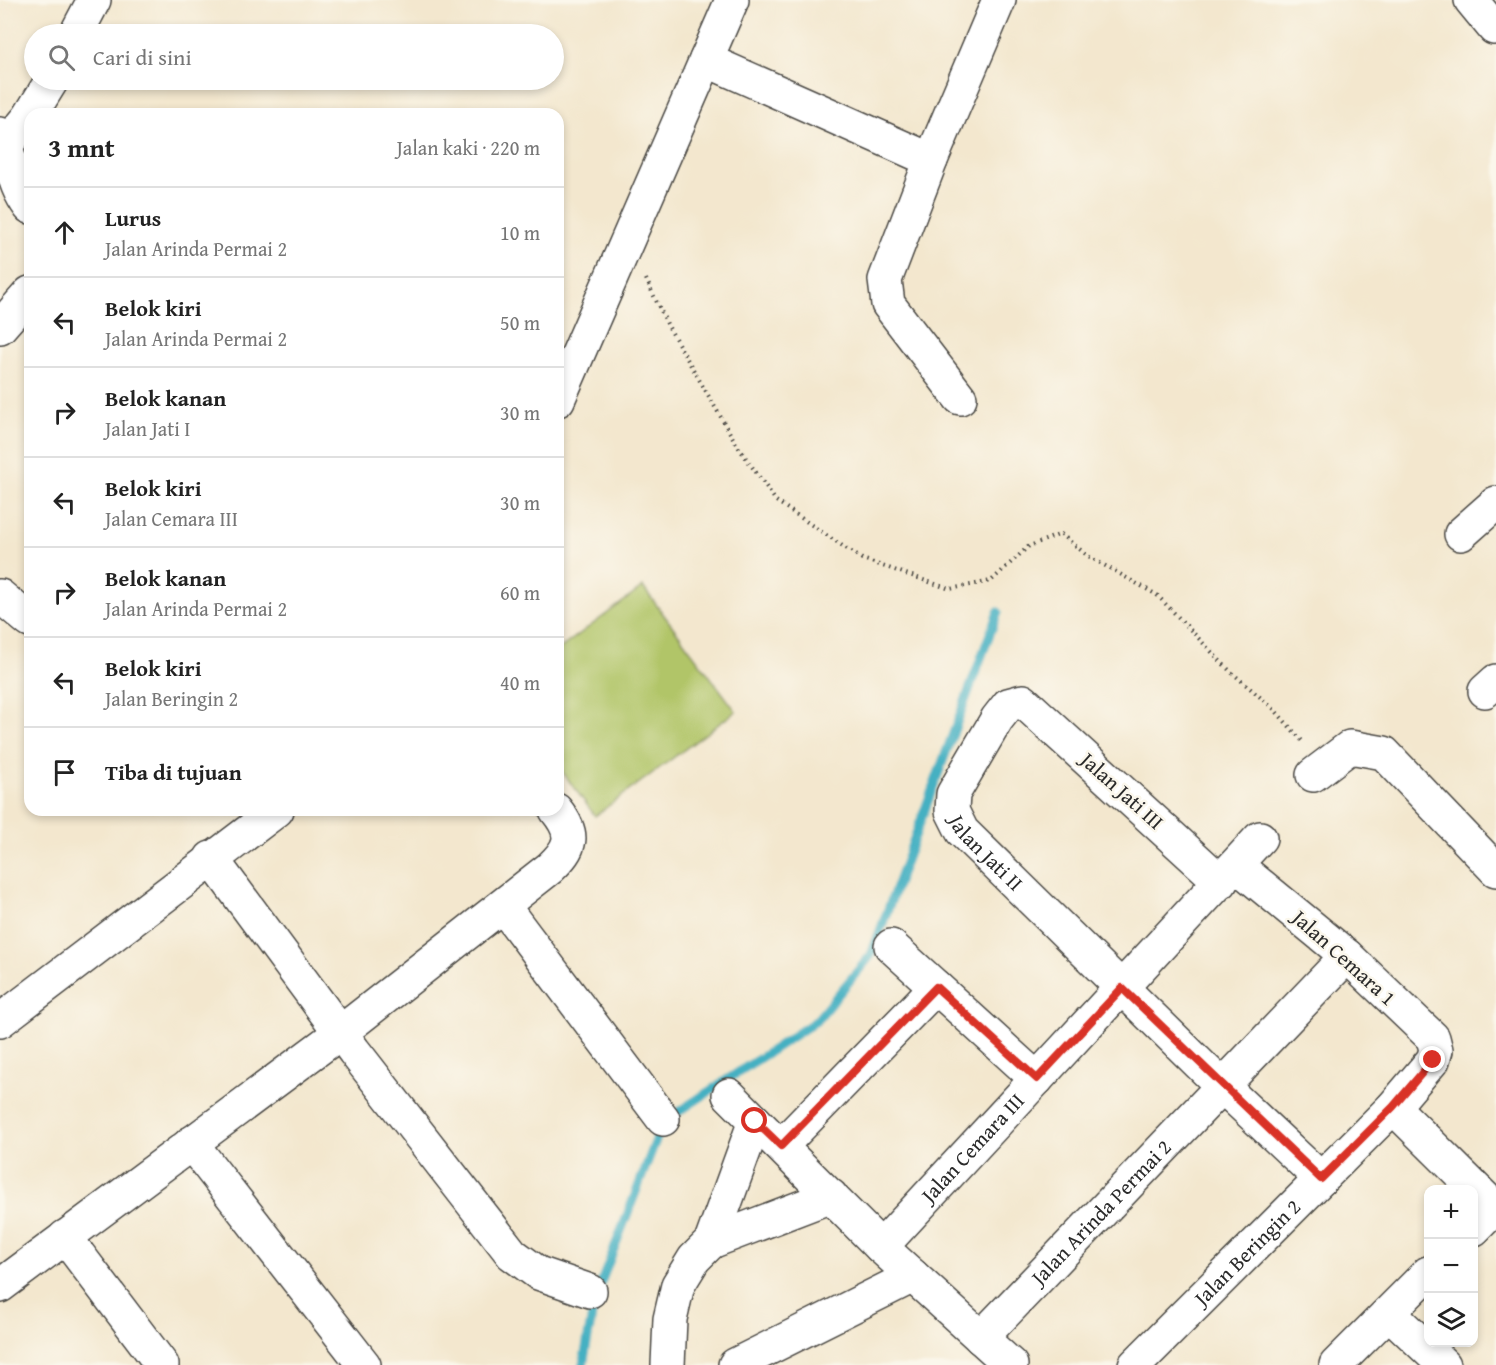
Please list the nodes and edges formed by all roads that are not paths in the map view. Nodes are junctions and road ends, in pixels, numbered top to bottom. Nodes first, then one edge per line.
1 (94, 0) edge
2 (732, 0) edge
3 (999, 0) edge
4 (1471, 0) edge
5 (81, 24) edge
6 (1494, 28) dead end
7 (706, 60) junction
8 (46, 90) edge
9 (35, 108) edge
10 (24, 122) edge
11 (2, 144) edge
12 (932, 160) junction
13 (24, 196) edge
14 (24, 300) edge
15 (0, 327) edge
16 (564, 386) edge
17 (960, 398) dead end
18 (1496, 503) edge
19 (1461, 534) dead end
20 (0, 596) edge
21 (24, 616) edge
22 (1023, 701) joint
23 (1319, 771) road end
24 (260, 816) edge
25 (559, 816) edge
26 (1260, 838) dead end
27 (211, 858) junction
28 (1496, 870) edge
29 (1228, 873) junction
30 (503, 906) junction
31 (891, 945) dead end
32 (1347, 956) junction
33 (936, 987) junction
34 (1122, 988) junction
35 (0, 1021) edge
36 (341, 1032) junction
37 (1433, 1060) joint
38 (1037, 1079) junction
39 (1222, 1086) junction
40 (729, 1095) dead end
41 (1393, 1107) junction
42 (663, 1119) dead end
43 (755, 1121) junction
44 (191, 1143) junction
45 (781, 1146) junction
46 (1321, 1179) junction
47 (831, 1196) junction
48 (1488, 1215) edge
49 (65, 1237) junction
50 (711, 1242) junction
51 (881, 1247) junction
52 (913, 1276) junction
53 (1424, 1277) edge
54 (0, 1286) edge
55 (590, 1291) dead end
56 (1389, 1313) junction
57 (981, 1338) junction
58 (162, 1365) edge
59 (364, 1365) edge
60 (668, 1365) edge
61 (735, 1365) edge
62 (1011, 1365) edge
63 (1135, 1365) edge
64 (1336, 1365) edge
65 (1444, 1365) edge

1 - 5 street
2 - 7 street
3 - 12 street
4 - 6 street
7 - 12 street
7 - 16 street
8 - 9 street
10 - 11 street
11 - 13 street
12 - 17 street
14 - 15 street
18 - 19 street
20 - 21 street
22 - 29 street, Jalan Jati III
22 - 34 street, Jalan Jati II
23 - 28 street
24 - 27 street
25 - 30 street
26 - 29 street, Jalan Cemara III
27 - 35 street
27 - 36 street
29 - 32 street, Jalan Cemara 1
29 - 34 street, Jalan Cemara III
30 - 36 street
30 - 42 street
31 - 33 street
32 - 37 street, Jalan Cemara 1
32 - 39 street, Jalan Arinda Permai 2
33 - 38 street
33 - 45 street
34 - 38 street, Jalan Cemara III
34 - 39 street
36 - 44 street
36 - 55 street
37 - 41 street, Jalan Beringin 2
38 - 51 street, Jalan Cemara III
39 - 46 street
39 - 57 street, Jalan Arinda Permai 2
40 - 43 street
41 - 46 street, Jalan Beringin 2
41 - 48 street
43 - 45 street
43 - 50 street
44 - 49 street
44 - 59 street
45 - 47 street
46 - 63 street, Jalan Beringin 2
47 - 50 street
47 - 51 street
49 - 54 street
49 - 58 street
50 - 60 street
51 - 52 street
52 - 57 street
52 - 61 street
53 - 56 street
56 - 64 street
56 - 65 street
57 - 62 street

